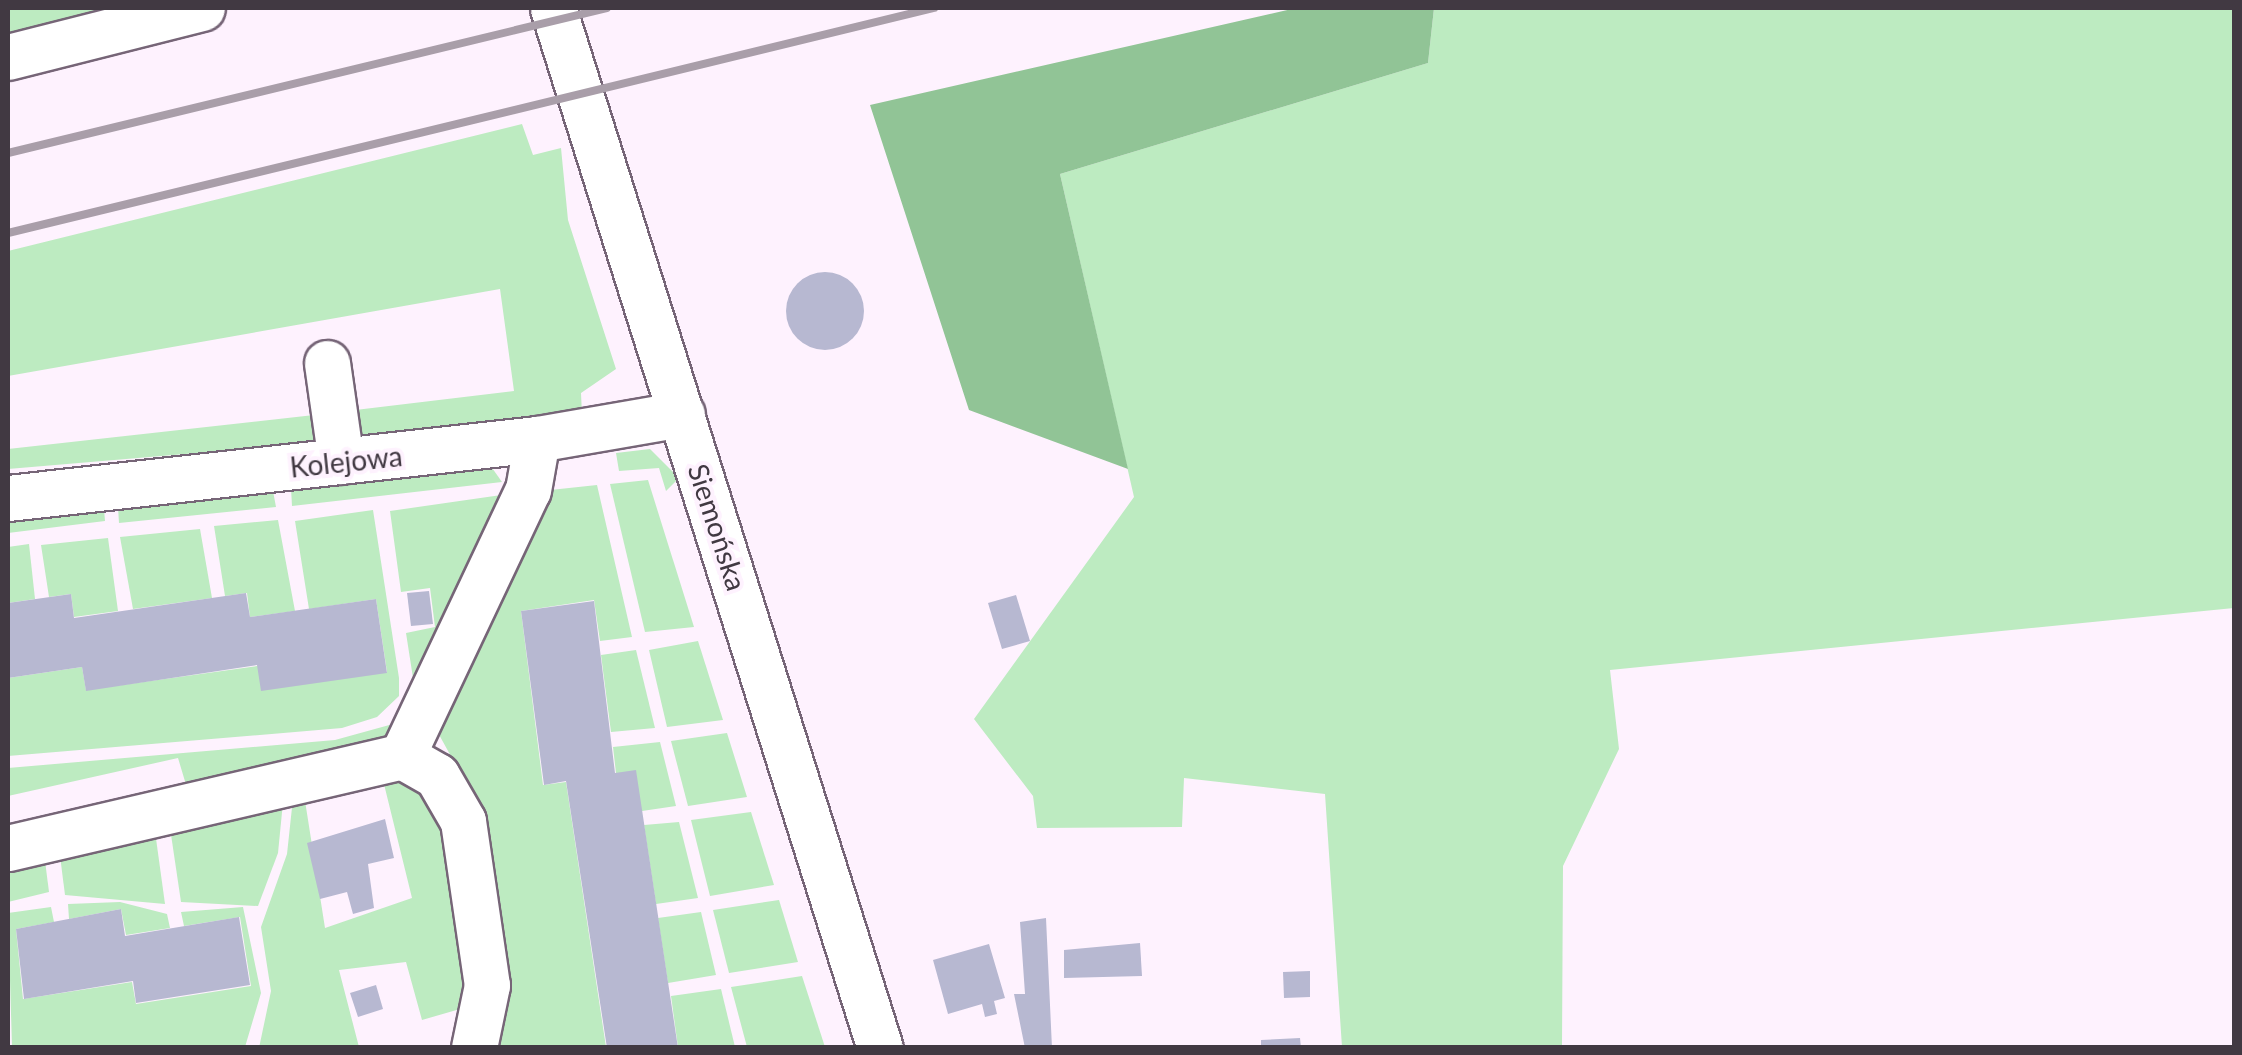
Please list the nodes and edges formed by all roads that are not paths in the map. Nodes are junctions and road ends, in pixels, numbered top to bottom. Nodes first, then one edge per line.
1 (202, 8) edge
2 (553, 8) edge
3 (8, 57) edge
4 (327, 363) dead end
5 (682, 414) junction
6 (538, 440) junction
7 (341, 461) junction
8 (8, 498) edge
9 (402, 756) junction
10 (8, 848) edge
11 (474, 1048) edge
12 (880, 1048) edge

1 - 3 street
2 - 5 street, Siemońska
4 - 7 street
5 - 6 street, Kolejowa
5 - 12 street, Siemońska
6 - 7 street, Kolejowa
6 - 9 street
7 - 8 street, Kolejowa
9 - 10 street
9 - 11 street

